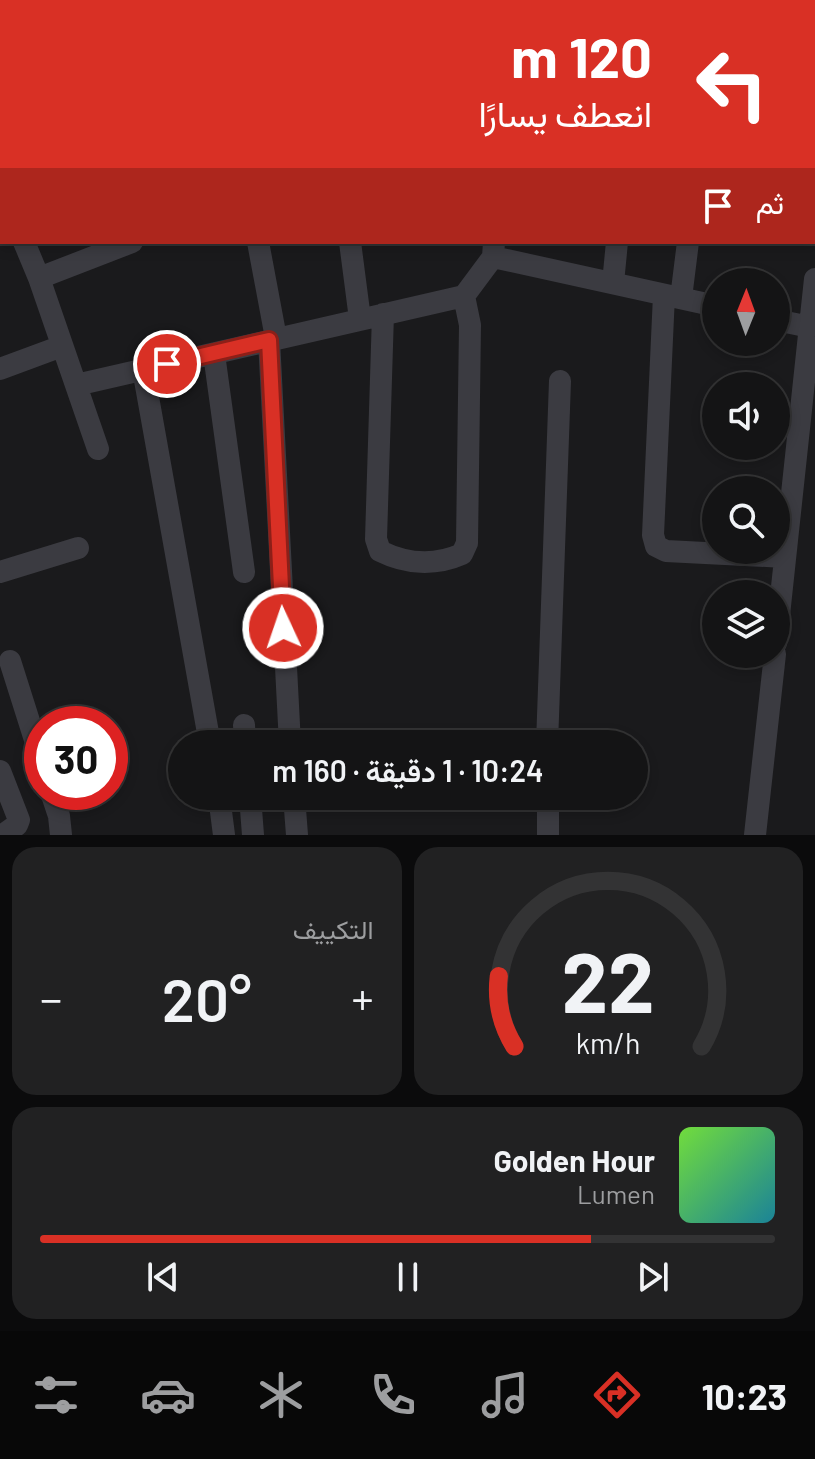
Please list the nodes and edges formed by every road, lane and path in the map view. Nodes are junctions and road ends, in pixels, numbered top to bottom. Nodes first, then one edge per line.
1 (25, 244) edge
2 (127, 244) edge
3 (258, 244) edge
4 (350, 244) edge
5 (617, 244) edge
6 (687, 244) edge
7 (494, 249) edge
8 (39, 278) junction
9 (815, 279) edge
10 (613, 283) junction
11 (464, 296) junction
12 (672, 297) junction
13 (702, 303) edge
14 (383, 314) junction
15 (360, 319) junction
16 (790, 323) edge
17 (810, 327) junction
18 (273, 339) junction
19 (62, 346) junction
20 (214, 354) junction
21 (0, 369) edge
22 (143, 369) junction
23 (560, 381) dead end
24 (76, 385) junction
25 (809, 386) edge
26 (98, 449) dead end
27 (790, 521) edge
28 (78, 548) dead end
29 (702, 553) edge
30 (0, 572) edge
31 (244, 572) dead end
32 (10, 661) dead end
33 (773, 668) edge
34 (24, 706) edge
35 (207, 730) edge
36 (289, 730) edge
37 (548, 730) edge
38 (0, 771) edge
39 (57, 810) edge
40 (221, 810) edge
41 (251, 810) edge
42 (295, 810) edge
43 (548, 810) edge
44 (3, 835) edge
45 (61, 835) edge
46 (224, 835) edge
47 (253, 835) edge
48 (297, 835) edge
49 (548, 835) edge
50 (755, 835) edge

1 - 8 street
2 - 8 street
3 - 18 street
4 - 15 street
5 - 10 street
6 - 12 street
7 - 10 street
7 - 11 street
8 - 19 street
9 - 17 street
10 - 12 street
11 - 14 street
11 - 14 street
12 - 13 street
12 - 29 street
14 - 15 street
15 - 18 street
16 - 17 street
17 - 25 street
18 - 20 street
18 - 36 street
19 - 21 street
19 - 24 street
20 - 22 street
20 - 31 street
22 - 24 street
22 - 35 street
23 - 37 street
24 - 26 street
25 - 27 street
28 - 30 street
32 - 34 street
33 - 50 street
38 - 44 street
39 - 45 street
40 - 46 street
41 - 47 street
42 - 48 street
43 - 49 street

